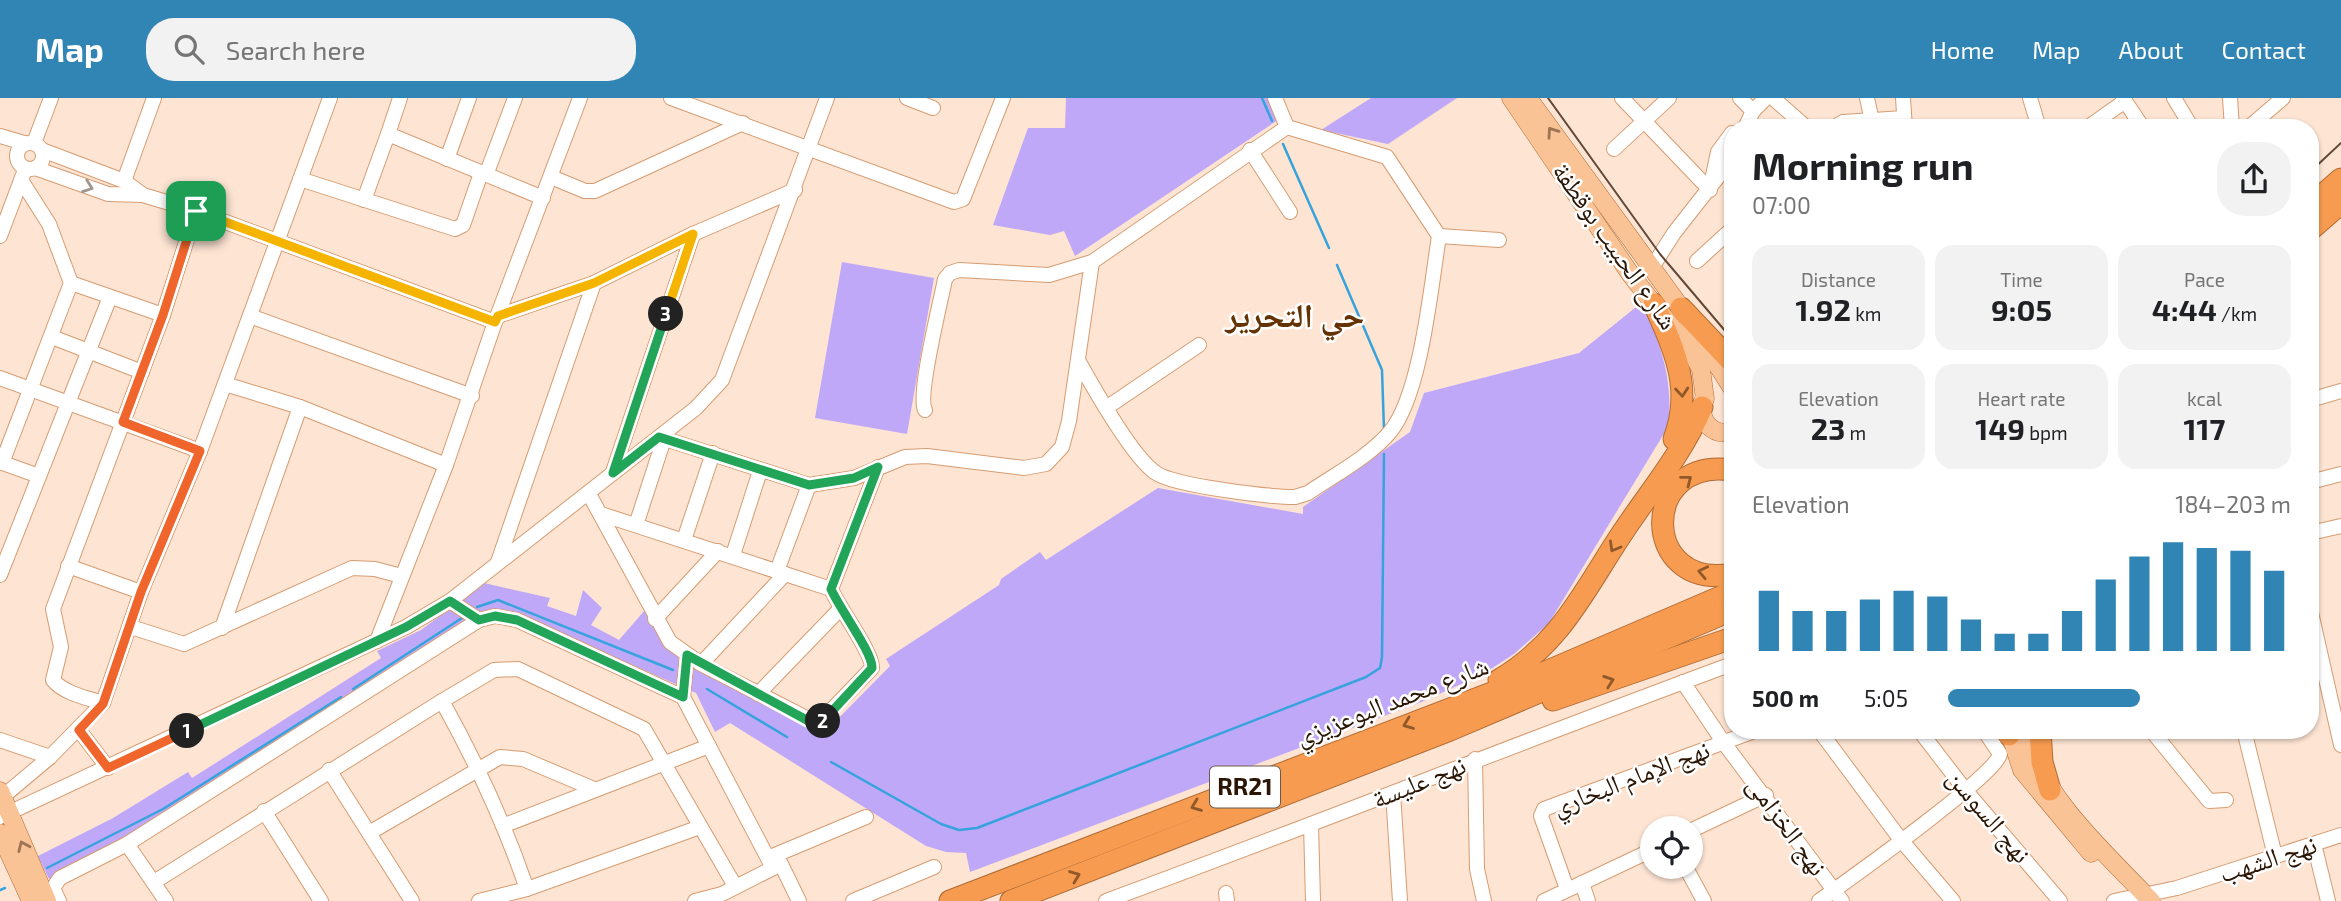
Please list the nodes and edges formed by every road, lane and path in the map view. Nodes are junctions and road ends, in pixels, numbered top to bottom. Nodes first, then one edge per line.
1 (51, 98) edge
2 (154, 98) edge
3 (330, 98) edge
4 (400, 98) edge
5 (469, 98) edge
6 (515, 98) edge
7 (580, 98) edge
8 (671, 98) edge
9 (827, 98) edge
10 (907, 98) edge
11 (1003, 98) edge
12 (1275, 98) edge
13 (1511, 98) edge
14 (1528, 98) edge
15 (1622, 98) edge
16 (1669, 98) edge
17 (1740, 98) edge
18 (1766, 98) edge
19 (1773, 98) edge
20 (1867, 98) edge
21 (1903, 98) edge
22 (2030, 98) edge
23 (2174, 98) edge
24 (2230, 98) edge
25 (2283, 98) edge
26 (2124, 100) edge
27 (933, 108) dead end
28 (1745, 119) edge
29 (1748, 119) edge
30 (1797, 119) edge
31 (1872, 119) edge
32 (1905, 119) edge
33 (2036, 119) edge
34 (2099, 119) edge
35 (2137, 119) edge
36 (2187, 119) edge
37 (2231, 119) edge
38 (2258, 119) edge
39 (743, 123) junction
40 (1643, 123) junction
41 (1287, 127) junction
42 (388, 134) junction
43 (0, 136) edge
44 (1724, 144) edge
45 (33, 145) junction
46 (810, 148) junction
47 (1614, 149) dead end
48 (1250, 150) junction
49 (0, 155) edge
50 (447, 159) junction
51 (24, 169) junction
52 (1724, 170) edge
53 (483, 174) junction
54 (551, 177) junction
55 (300, 179) junction
56 (2341, 179) edge
57 (124, 181) junction
58 (795, 190) junction
59 (1710, 190) junction
60 (144, 195) junction
61 (544, 198) junction
62 (2319, 198) edge
63 (364, 200) junction
64 (2341, 203) edge
65 (196, 211) junction
66 (1290, 212) dead end
67 (2319, 222) edge
68 (693, 234) junction
69 (0, 236) edge
70 (1439, 236) junction
71 (1724, 236) edge
72 (1499, 240) dead end
73 (277, 242) junction
74 (1696, 261) dead end
75 (1092, 262) junction
76 (1651, 269) junction
77 (71, 283) junction
78 (594, 283) junction
79 (110, 297) junction
80 (1654, 304) junction
81 (1681, 308) junction
82 (163, 315) junction
83 (250, 316) junction
84 (497, 319) junction
85 (52, 337) junction
86 (1199, 345) dead end
87 (89, 353) junction
88 (1724, 354) edge
89 (1079, 362) junction
90 (142, 372) junction
91 (1724, 375) edge
92 (0, 378) edge
93 (2341, 379) edge
94 (225, 384) junction
95 (31, 389) junction
96 (1724, 389) edge
97 (2341, 391) edge
98 (472, 396) junction
99 (2319, 396) edge
100 (2319, 397) edge
101 (1703, 403) junction
102 (69, 404) junction
103 (300, 407) junction
104 (1106, 408) junction
105 (925, 410) dead end
106 (123, 422) junction
107 (1724, 431) edge
108 (662, 438) junction
109 (200, 451) junction
110 (713, 453) junction
111 (1, 462) edge
112 (446, 465) junction
113 (878, 467) junction
114 (1724, 468) edge
115 (760, 471) junction
116 (613, 473) junction
117 (2341, 474) edge
118 (39, 476) junction
119 (2319, 480) edge
120 (809, 485) junction
121 (589, 494) junction
122 (1642, 503) junction
123 (601, 514) junction
124 (636, 525) junction
125 (2341, 526) edge
126 (2319, 531) edge
127 (7, 537) edge
128 (684, 540) junction
129 (725, 553) junction
130 (498, 562) junction
131 (68, 566) junction
132 (781, 573) junction
133 (1724, 574) edge
134 (0, 575) edge
135 (401, 576) junction
136 (831, 589) junction
137 (141, 592) junction
138 (1724, 596) edge
139 (450, 601) junction
140 (839, 609) junction
141 (1724, 613) edge
142 (655, 619) junction
143 (479, 620) junction
144 (131, 627) junction
145 (222, 628) junction
146 (377, 641) junction
147 (1724, 641) edge
148 (687, 655) junction
149 (701, 664) junction
150 (1724, 667) edge
151 (2319, 680) edge
152 (1544, 681) junction
153 (1683, 682) junction
154 (758, 694) junction
155 (683, 697) junction
156 (442, 701) junction
157 (103, 704) junction
158 (1448, 720) junction
159 (79, 730) junction
160 (1734, 739) edge
161 (1826, 739) edge
162 (1926, 739) edge
163 (1989, 739) edge
164 (2015, 739) edge
165 (2019, 739) edge
166 (2041, 739) edge
167 (2158, 739) edge
168 (2247, 739) edge
169 (0, 740) edge
170 (1724, 743) junction
171 (2341, 743) edge
172 (709, 746) junction
173 (50, 757) junction
174 (1475, 758) junction
175 (667, 764) junction
176 (479, 767) junction
177 (108, 768) junction
178 (330, 771) junction
179 (594, 789) junction
180 (2050, 790) junction
181 (1966, 791) junction
182 (1393, 793) junction
183 (1766, 795) junction
184 (2227, 800) dead end
185 (2, 804) edge
186 (264, 811) junction
187 (866, 817) dead end
188 (1311, 824) junction
189 (505, 825) junction
190 (1703, 825) edge
191 (700, 827) junction
192 (0, 833) edge
193 (369, 833) junction
194 (2341, 835) edge
195 (1901, 840) junction
196 (127, 844) junction
197 (2314, 844) junction
198 (1640, 856) edge
199 (2275, 856) junction
200 (770, 863) junction
201 (934, 867) dead end
202 (1692, 879) edge
203 (154, 882) junction
204 (1583, 883) junction
205 (735, 887) junction
206 (527, 889) junction
207 (1567, 889) junction
208 (1838, 896) edge
209 (723, 898) edge
210 (2134, 898) edge
211 (486, 900) edge
212 (31, 901) edge
213 (47, 901) edge
214 (59, 901) edge
215 (166, 901) edge
216 (321, 901) edge
217 (412, 901) edge
218 (695, 901) edge
219 (799, 901) edge
220 (853, 901) edge
221 (950, 901) edge
222 (1012, 901) edge
223 (1106, 901) edge
224 (1313, 901) edge
225 (1400, 901) edge
226 (1484, 901) edge
227 (1544, 901) edge
228 (1588, 901) edge
229 (1704, 901) edge
230 (1819, 901) edge
231 (1953, 901) edge
232 (2060, 901) edge
233 (2328, 901) edge

1 - 45 street
2 - 57 street
3 - 55 street
4 - 42 street
5 - 50 street
6 - 53 street
7 - 54 street
8 - 39 street
9 - 46 street
10 - 27 street
11 - 46 street
12 - 41 street
13 - 80 main road, شارع الحبيب بوقطفة
76 -> 14 main road, شارع الحبيب بوقطفة
15 - 40 street
16 - 40 street
17 - 28 street
18 - 29 street
19 - 30 street
20 - 31 street
21 - 32 street
22 - 33 street
23 - 36 street
24 - 37 street
25 - 38 street
26 - 34 street
26 - 35 street
39 - 46 street
39 - 54 street
40 - 47 street
40 - 59 street
41 - 48 street
41 - 70 street
42 - 50 street
42 - 63 street
43 - 45 street
44 - 59 street
45 - 51 street
45 - 51 street
45 - 57 street
46 - 58 street
48 - 66 street
48 - 75 street
49 - 51 street
50 - 53 street
51 -> 60 street
51 - 69 street
51 - 77 street
52 - 59 street
53 - 61 street
53 - 63 street
54 - 61 street
55 - 63 street
55 - 73 street
56 - 62 highway
57 - 60 street
58 - 68 street
58 - 108 street
59 - 76 street
60 - 65 street
61 - 84 street
64 - 67 highway
65 - 73 street
65 - 82 street
68 - 78 street
68 - 116 street
70 - 72 street
70 - 104 street
71 - 74 street
73 - 83 street
73 - 84 street
75 - 89 street
75 - 105 street
76 - 81 main road, شارع الحبيب بوقطفة
77 - 79 street
77 - 85 street
78 - 84 street
78 - 130 street
79 - 82 street
79 - 87 street
80 - 101 main road, شارع الحبيب بوقطفة
80 -> 122 highway
81 - 88 highway
81 - 91 main road, شارع الحبيب بوقطفة
82 - 90 street
83 - 94 street
83 - 98 street
84 - 98 street
85 - 87 street
85 - 95 street
86 - 104 street
87 - 90 street
87 - 102 street
89 - 104 street
89 - 113 street
90 - 106 street
92 - 95 street
93 - 99 street
94 - 103 street
94 - 109 street
95 - 102 street
95 - 111 street
96 - 101 main road
97 - 100 street
98 - 112 street
101 - 107 main road
101 - 122 highway
102 - 106 street
102 - 118 street
103 - 112 street
103 - 145 street
106 - 109 street
106 - 131 street
108 - 110 street
108 - 116 street
108 - 124 street
109 - 137 street
110 - 115 street
110 - 128 street
111 - 118 street
112 - 135 street
113 - 120 street
113 - 136 street
133 -> 114 highway
115 - 120 street
115 - 129 street
116 - 121 street
117 - 119 street
118 - 127 street
120 - 132 street
121 - 123 street
121 - 130 street
122 -> 158 highway
123 - 124 street
123 - 142 street
124 - 128 street
125 - 126 street
127 - 134 street
128 - 129 street
129 - 132 street
129 - 142 street
130 - 139 street
131 - 137 street
131 - 157 street
132 - 136 street
132 - 149 street
135 - 145 street
135 - 146 street
136 - 140 street
137 - 144 street
138 - 152 highway, شارع محمد البوعزيزي / RR21
139 - 143 street
139 - 146 street
140 - 154 street
140 - 154 street
141 - 152 highway, شارع محمد البوعزيزي / RR21
142 - 148 street
143 - 155 street
143 - 196 street
144 - 145 street
144 - 157 street
146 - 177 street
158 -> 147 highway
148 - 149 street
148 - 155 street
149 - 154 street
150 - 153 street, نهج عليسة
151 - 171 street
152 - 158 highway, شارع محمد البوعزيزي / RR21
153 - 170 street, نهج الخزامى
153 - 174 street, نهج عليسة
155 - 172 street
156 - 175 street
156 - 176 street
156 - 178 street
157 - 159 street
158 -> 221 highway, شارع محمد البوعزيزي / RR21
222 -> 158 highway, شارع محمد البوعزيزي / RR21
159 - 173 street
159 - 177 street
160 - 170 street, نهج الإمام البخاري
161 - 195 street
162 - 181 street, نهج السوسن
163 - 181 street
164 - 210 main road
165 - 180 main road
166 - 180 highway
167 - 184 street
168 - 199 street
169 - 173 street
170 - 183 street, نهج الخزامى
170 - 207 street, نهج الإمام البخاري
172 - 175 street
172 - 200 street
173 - 185 street
174 - 182 street, نهج عليسة
174 - 226 street
175 - 179 street
175 - 191 street
176 - 179 street
176 - 189 street
176 - 193 street
177 - 185 street
178 - 186 street
178 - 193 street
179 - 189 street
180 - 210 main road
181 - 195 street
181 - 232 street, نهج السوسن
182 - 188 street, نهج عليسة
182 - 225 street
183 - 190 street
183 - 208 street, نهج الخزامى
213 -> 185 main road
186 - 203 street
186 - 216 street
187 - 200 street
188 - 223 street, نهج عليسة
188 - 224 street
189 - 206 street
191 - 205 street
191 - 206 street
192 - 212 main road
193 - 217 street
194 - 197 street, نهج الشهب
195 - 208 street
195 - 231 street
196 - 203 street
196 - 214 street
197 - 199 street, نهج الشهب
197 - 233 street
198 - 204 street
199 - 210 street, نهج الشهب
200 - 205 street
200 - 219 street
201 - 220 street
202 - 229 street
203 - 215 street
204 - 207 street
204 - 228 street
205 - 209 street
206 - 211 street
207 - 227 street
208 - 230 street
209 - 218 street

